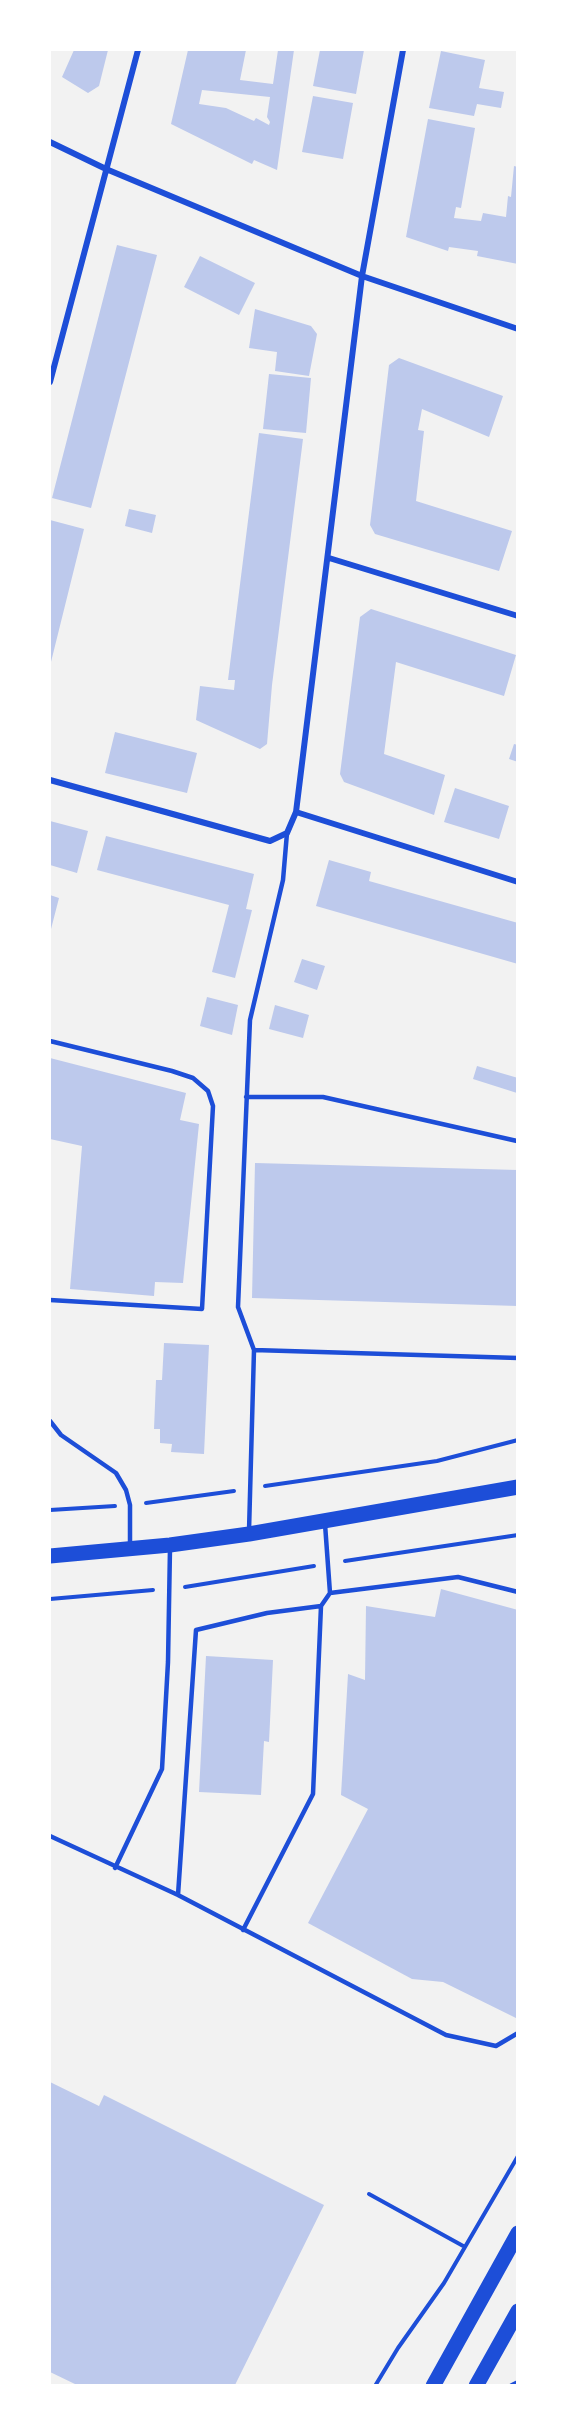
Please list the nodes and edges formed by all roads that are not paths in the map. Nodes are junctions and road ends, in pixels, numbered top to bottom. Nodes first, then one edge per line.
1 (138, 50) edge
2 (403, 50) edge
3 (50, 142) edge
4 (106, 169) junction
5 (362, 276) junction
6 (518, 329) edge
7 (50, 382) edge
8 (329, 558) junction
9 (518, 616) edge
10 (50, 780) edge
11 (296, 812) junction
12 (287, 833) junction
13 (518, 882) edge
14 (50, 1041) edge
15 (246, 1097) junction
16 (517, 1141) edge
17 (50, 1300) edge
18 (254, 1350) junction
19 (518, 1358) edge
20 (50, 1421) edge
21 (518, 1487) edge
22 (325, 1521) junction
23 (249, 1534) junction
24 (170, 1545) junction
25 (130, 1549) junction
26 (50, 1556) edge
27 (518, 1592) edge
28 (330, 1593) junction
29 (321, 1606) junction
30 (50, 1836) edge
31 (115, 1868) junction
32 (178, 1895) junction
33 (243, 1930) junction
34 (518, 2033) edge
35 (518, 2233) edge
36 (518, 2311) edge
37 (518, 2383) edge
38 (433, 2385) edge
39 (476, 2385) edge
40 (512, 2385) edge

1 - 4 street
2 - 5 street
3 - 4 street
4 - 5 street
4 - 7 street
5 - 6 street
5 - 8 street
8 - 9 street
8 - 11 street
10 - 12 street
11 - 12 street
11 - 13 street
12 - 15 lane
14 - 17 lane
15 - 16 lane
15 - 18 lane
18 - 19 lane
18 - 23 lane
20 - 25 lane
21 - 22 main road
22 - 23 main road
22 - 28 lane
23 - 24 main road
24 - 25 main road
24 - 31 lane
25 - 26 main road
27 - 28 lane
28 - 29 lane
29 - 32 lane
29 - 33 lane
30 - 31 lane
31 - 32 lane
32 - 33 lane
33 - 34 lane
35 - 38 main road
36 - 39 main road
37 - 40 street

